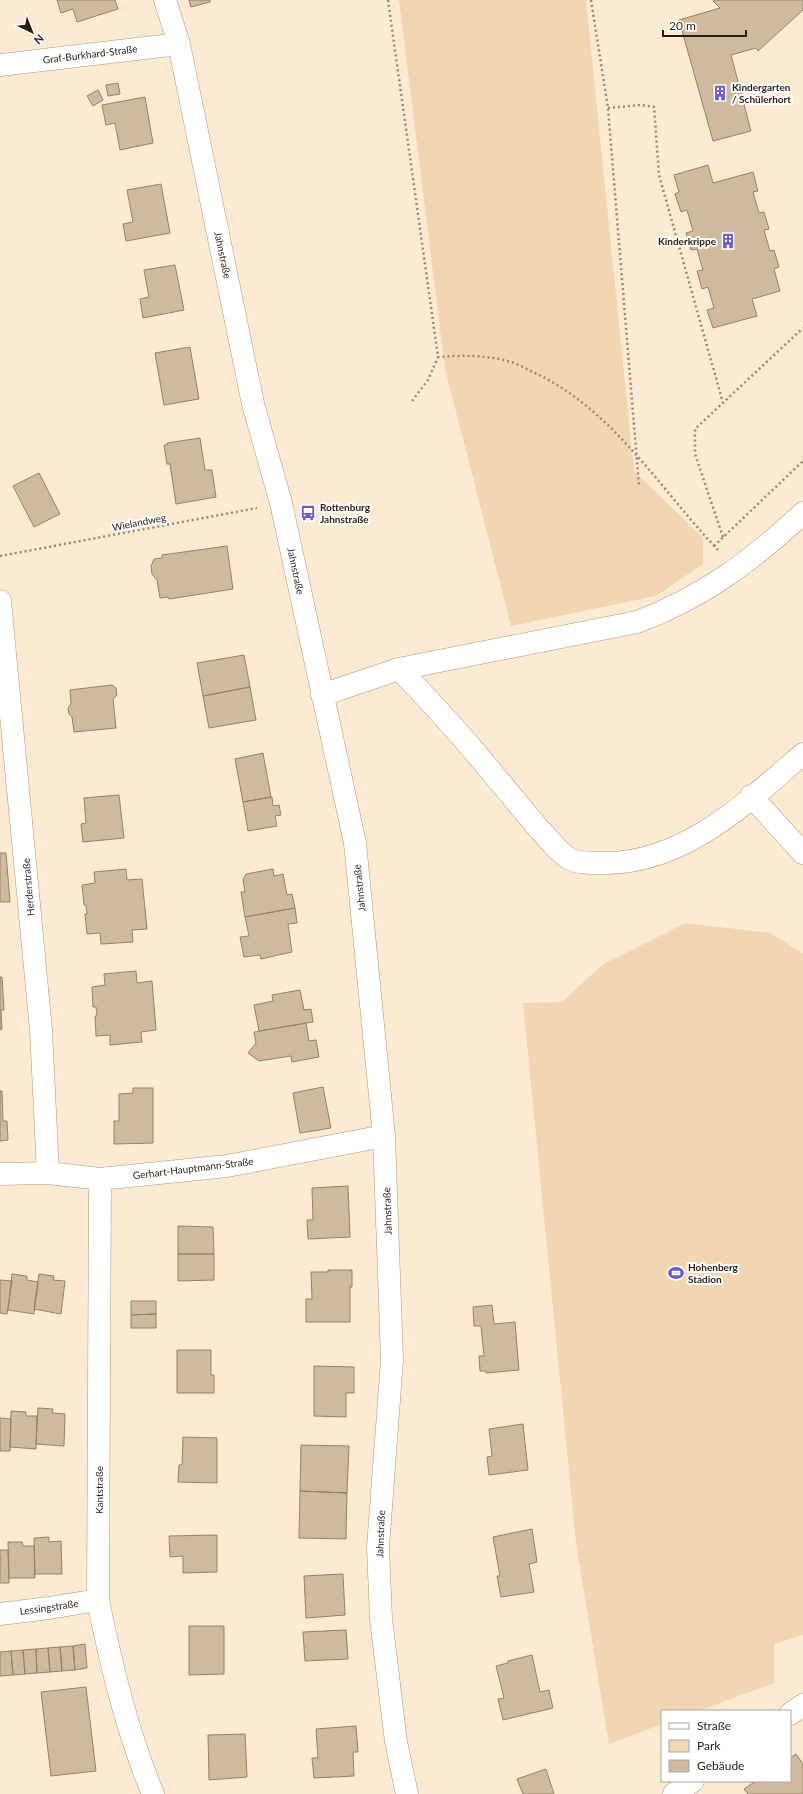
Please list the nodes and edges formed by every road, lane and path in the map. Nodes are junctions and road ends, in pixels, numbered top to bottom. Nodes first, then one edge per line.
1 (165, 0) edge
2 (388, 0) edge
3 (591, 0) edge
4 (179, 44) junction
5 (0, 65) edge
6 (608, 108) junction
7 (803, 328) edge
8 (438, 357) junction
9 (412, 401) dead end
10 (723, 403) junction
11 (636, 455) junction
12 (803, 461) edge
13 (639, 486) dead end
14 (281, 503) junction
15 (803, 513) edge
16 (723, 537) junction
17 (714, 546) junction
18 (0, 556) edge
19 (737, 569) junction
20 (0, 601) edge
21 (399, 669) junction
22 (322, 695) junction
23 (803, 754) edge
24 (751, 796) junction
25 (803, 854) edge
26 (384, 1136) junction
27 (48, 1173) junction
28 (0, 1174) edge
29 (100, 1179) junction
30 (98, 1600) junction
31 (0, 1614) edge
32 (692, 1782) edge
33 (153, 1794) edge
34 (407, 1794) edge
35 (674, 1794) edge

1 - 4 street, Jahnstraße
2 - 8 path
3 - 6 path
4 - 5 street, Graf-Burkhard-Straße
4 - 14 street, Jahnstraße
6 - 10 path
6 - 11 path
7 - 10 path
8 - 9 path
8 - 11 path
10 - 16 path
11 - 13 path
11 - 17 path
12 - 16 path
14 - 18 path, Wielandweg
14 - 22 street, Jahnstraße
15 - 19 street
16 - 17 path
17 - 19 path
19 - 21 street
20 - 27 street, Herderstraße
21 - 22 street
21 - 24 street
22 - 26 street, Jahnstraße
23 - 24 street
24 - 25 street
26 - 29 street, Gerhart-Hauptmann-Straße
26 - 34 street, Jahnstraße
27 - 28 street, Gerhart-Hauptmann-Straße
27 - 29 street, Gerhart-Hauptmann-Straße
29 - 30 street, Kantstraße
30 - 31 street, Lessingstraße
30 - 33 street, Kantstraße
32 - 35 street

